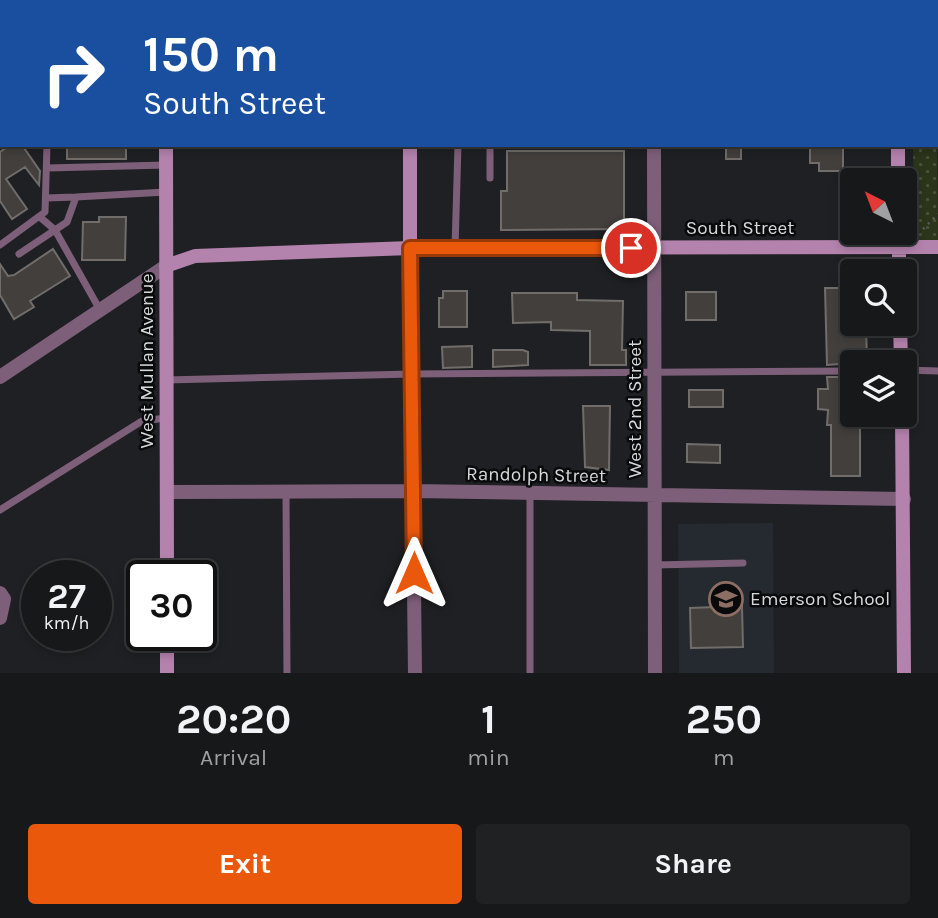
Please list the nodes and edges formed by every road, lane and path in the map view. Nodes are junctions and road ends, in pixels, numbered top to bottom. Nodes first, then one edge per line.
1 (47, 147) edge
2 (166, 147) edge
3 (410, 147) edge
4 (458, 147) edge
5 (489, 147) edge
6 (654, 147) edge
7 (898, 147) edge
8 (166, 165) junction
9 (47, 168) junction
10 (898, 168) edge
11 (490, 178) dead end
12 (166, 192) junction
13 (76, 197) junction
14 (46, 198) junction
15 (938, 214) edge
16 (41, 218) junction
17 (923, 229) dead end
18 (55, 230) junction
19 (840, 242) edge
20 (917, 243) edge
21 (0, 245) edge
22 (938, 247) edge
23 (410, 248) junction
24 (454, 248) junction
25 (654, 248) junction
26 (19, 254) dead end
27 (166, 266) junction
28 (100, 310) junction
29 (917, 370) edge
30 (840, 371) edge
31 (938, 371) edge
32 (654, 372) junction
33 (412, 374) junction
34 (0, 377) edge
35 (166, 380) junction
36 (166, 418) junction
37 (902, 427) edge
38 (414, 491) junction
39 (167, 492) junction
40 (286, 492) junction
41 (530, 494) junction
42 (655, 496) junction
43 (904, 499) junction
44 (0, 510) edge
45 (167, 560) edge
46 (743, 563) dead end
47 (655, 565) junction
48 (2, 596) edge
49 (0, 618) edge
50 (167, 651) edge
51 (167, 673) edge
52 (287, 673) edge
53 (415, 673) edge
54 (530, 673) edge
55 (655, 673) edge
56 (904, 673) edge

1 - 9 lane
2 - 8 street, West Mullan Avenue
3 - 23 street
4 - 24 lane
5 - 11 lane
6 - 25 street, West 2nd Street
7 - 10 street
8 - 9 lane
8 - 12 street, West Mullan Avenue
9 - 14 lane
12 - 13 lane
12 - 27 street, West Mullan Avenue
13 - 14 lane
13 - 18 lane
14 - 16 lane
15 - 17 path
16 - 18 lane
16 - 21 lane
18 - 26 lane
18 - 28 lane
19 - 25 street, South Street
20 - 22 street, South Street
23 - 24 street, South Street
23 - 27 street, South Street
23 - 33 street
24 - 25 street, South Street
25 - 32 street, West 2nd Street
27 - 28 street
27 - 35 street, West Mullan Avenue
28 - 34 street
29 - 31 lane
30 - 32 lane
32 - 33 lane
32 - 42 street, West 2nd Street
33 - 35 lane
33 - 38 street
35 - 36 street, West Mullan Avenue
36 - 39 street, West Mullan Avenue
36 - 44 lane
37 - 43 street
38 - 40 street, Randolph Street
38 - 41 street, Randolph Street
38 - 53 street
39 - 40 street, Randolph Street
39 - 45 street, West Mullan Avenue
40 - 52 lane
41 - 42 street, Randolph Street
41 - 54 lane
42 - 43 street, Randolph Street
42 - 47 street, West 2nd Street
43 - 56 street
46 - 47 lane
47 - 55 street, West 2nd Street
48 - 49 street
50 - 51 street

